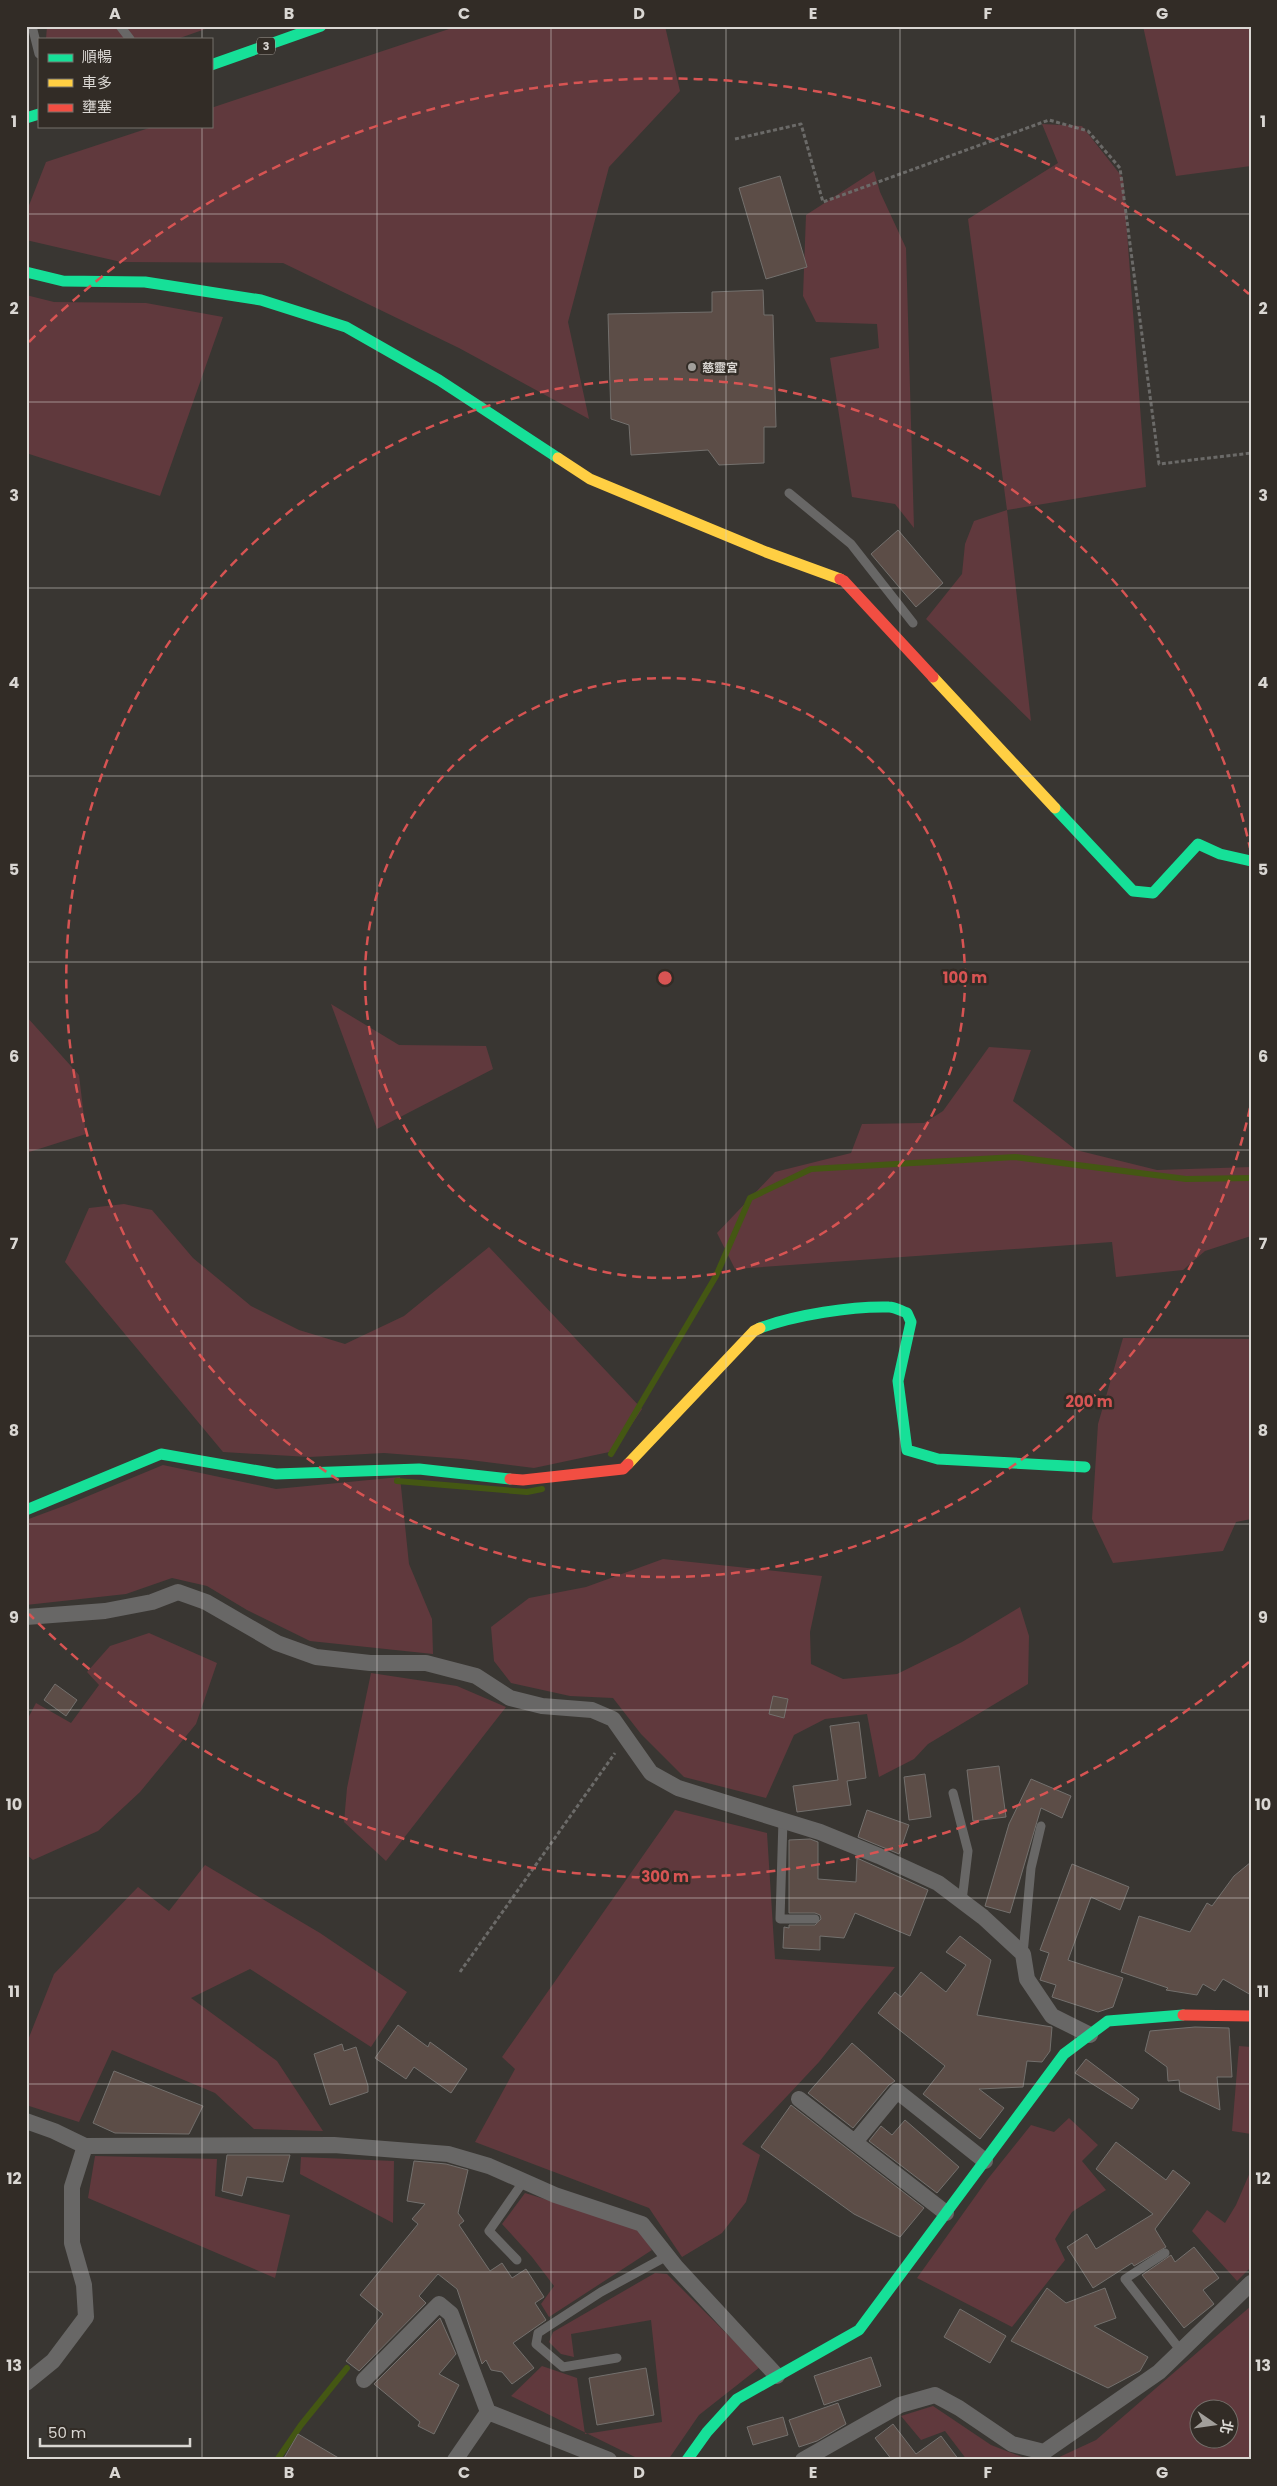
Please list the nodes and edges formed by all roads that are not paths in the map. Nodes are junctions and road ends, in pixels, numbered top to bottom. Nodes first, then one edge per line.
1 (32, 26) edge
2 (120, 26) edge
3 (321, 26) edge
4 (129, 38) edge
5 (38, 50) edge
6 (212, 65) edge
7 (38, 114) edge
8 (26, 118) edge
9 (26, 272) edge
10 (788, 493) dead end
11 (914, 623) dead end
12 (1251, 861) edge
13 (1085, 1468) dead end
14 (26, 1510) edge
15 (26, 1617) edge
16 (952, 1793) dead end
17 (783, 1820) junction
18 (1041, 1826) dead end
19 (962, 1901) junction
20 (815, 1920) dead end
21 (1023, 1954) junction
22 (1251, 2016) edge
23 (1090, 2035) junction
24 (799, 2099) dead end
25 (26, 2121) edge
26 (855, 2142) junction
27 (85, 2146) junction
28 (986, 2161) junction
29 (523, 2182) junction
30 (946, 2213) junction
31 (1165, 2252) dead end
32 (668, 2256) junction
33 (517, 2260) dead end
34 (1251, 2284) edge
35 (1181, 2351) junction
36 (617, 2358) dead end
37 (777, 2376) junction
38 (364, 2380) dead end
39 (26, 2383) edge
40 (488, 2412) junction
41 (455, 2460) edge
42 (608, 2460) edge
43 (687, 2460) edge
44 (803, 2460) edge

1 - 5 lane
2 - 4 lane
3 - 6 street, 3
7 - 8 street
9 - 12 street
10 - 11 lane
13 - 14 street
15 - 17 street
16 - 19 lane
17 - 19 street
17 - 20 lane
18 - 21 lane
19 - 21 street
21 - 23 street
22 - 23 street
23 - 28 street
24 - 26 street
25 - 27 street
26 - 28 street
26 - 30 street
27 - 29 street
27 - 39 street
28 - 30 street
29 - 32 street
29 - 33 lane
30 - 37 street
31 - 35 lane
32 - 36 lane
32 - 37 street
34 - 35 street
35 - 44 street
37 - 43 street
38 - 40 street
40 - 41 street
40 - 42 street

